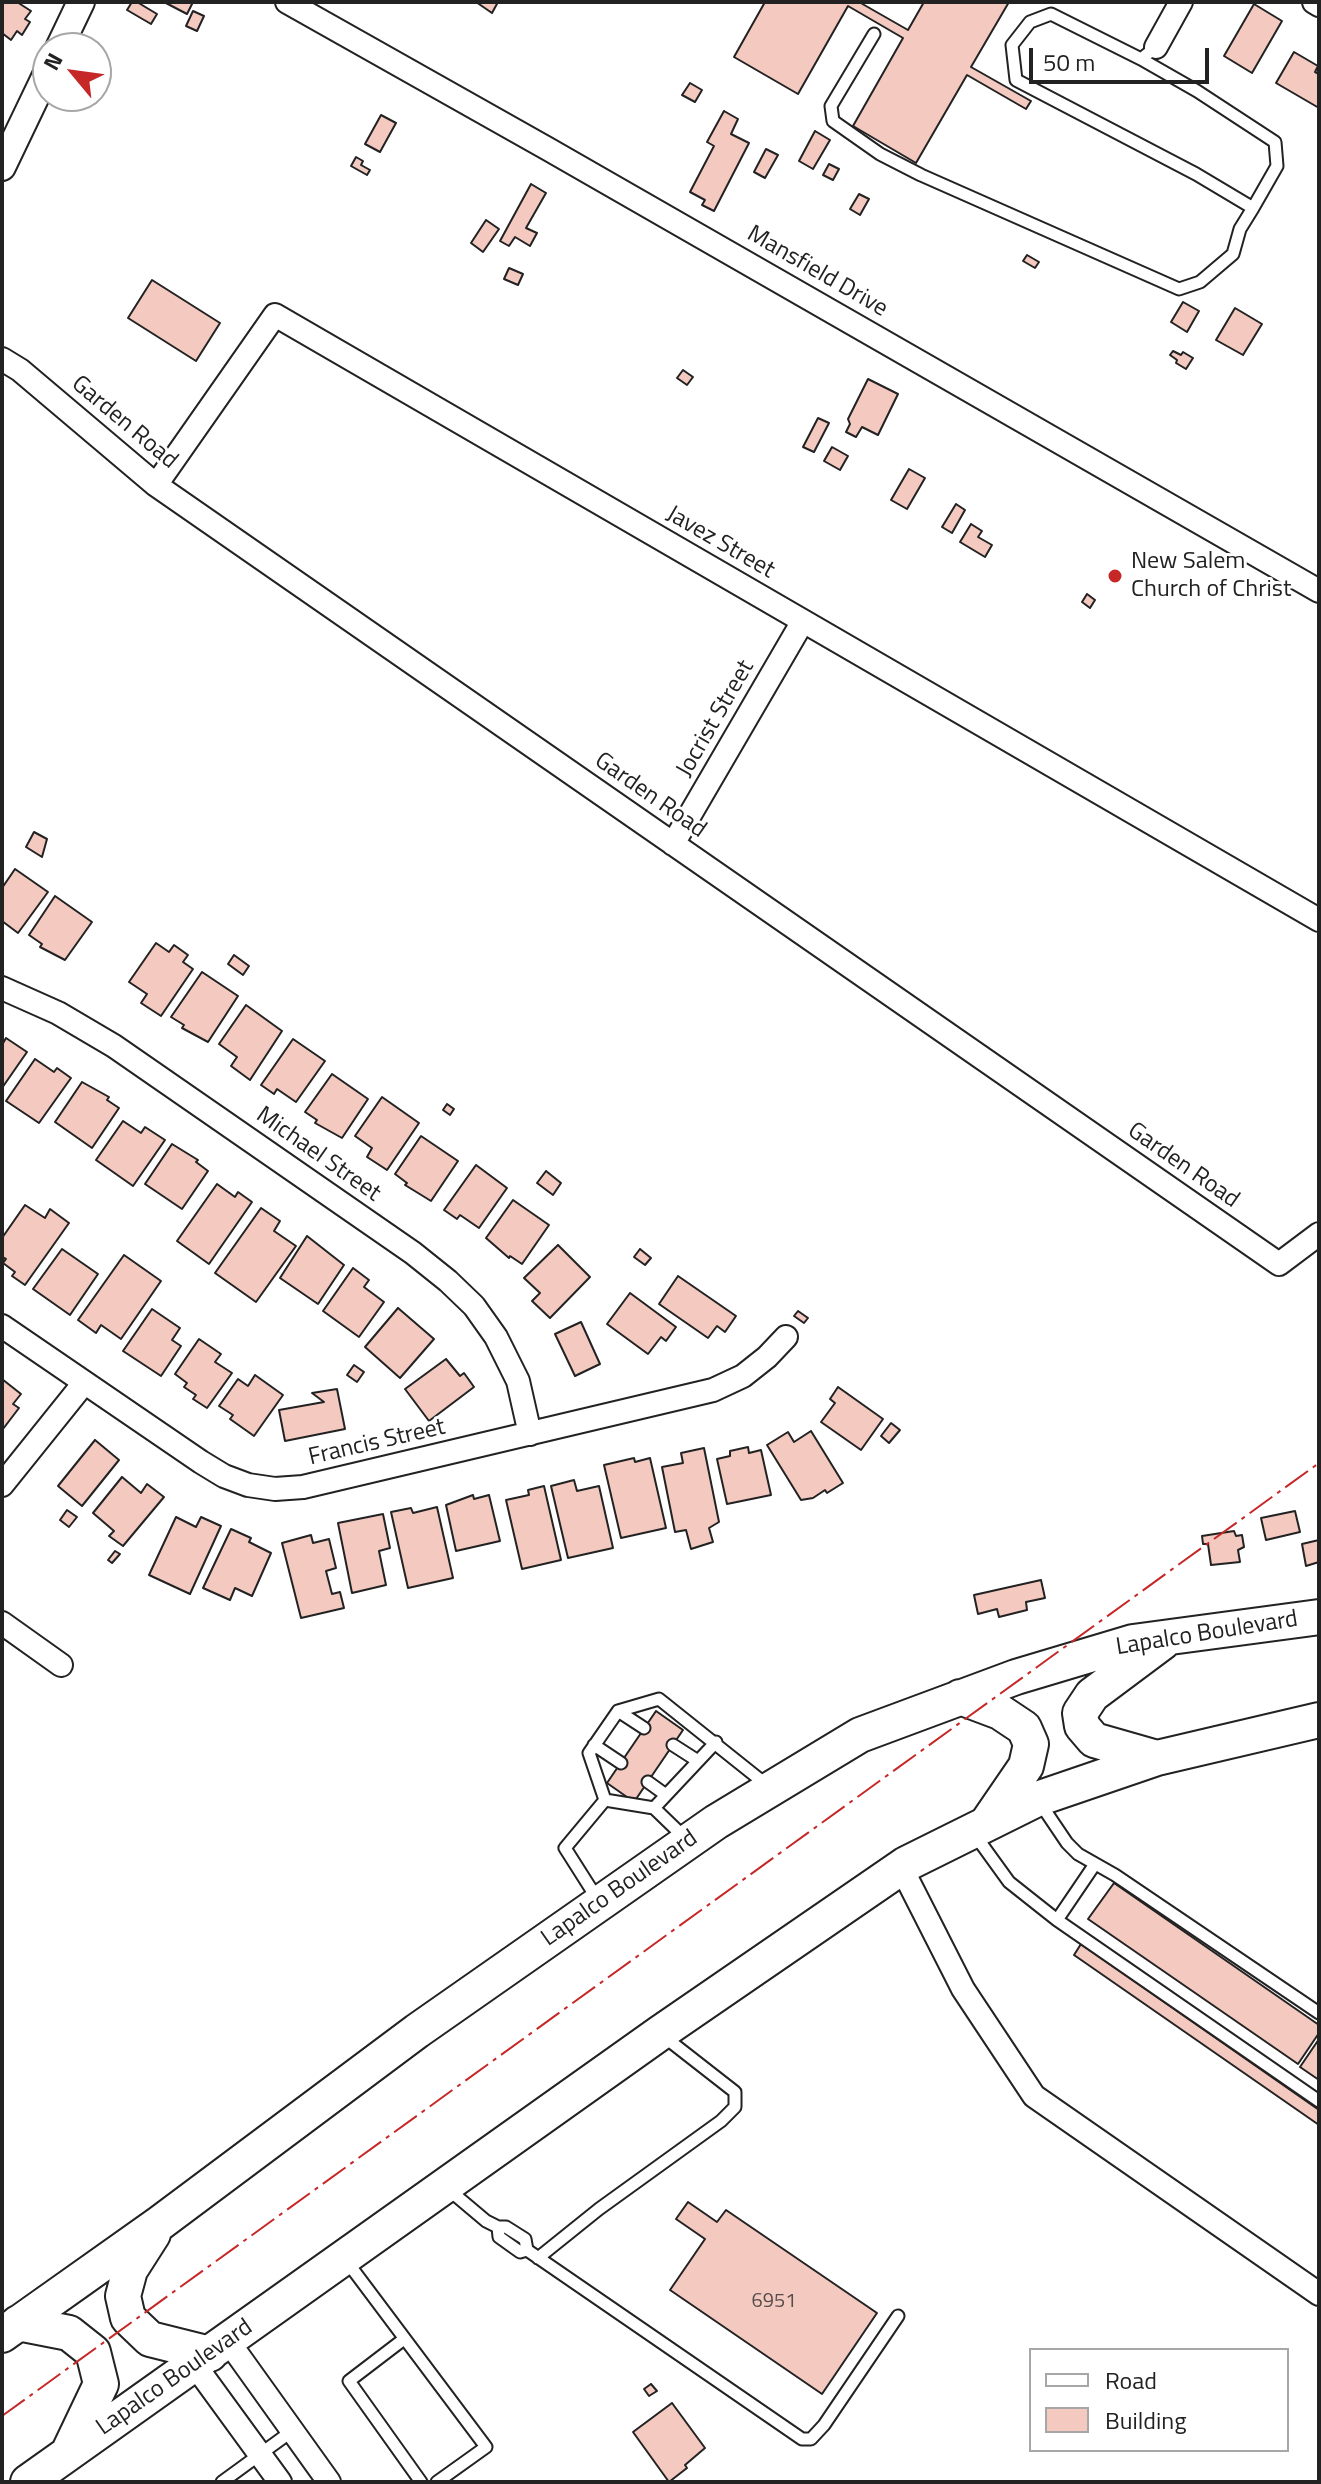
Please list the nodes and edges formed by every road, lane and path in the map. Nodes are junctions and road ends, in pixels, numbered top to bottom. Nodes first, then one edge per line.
1 (81, 2) edge
2 (287, 2) edge
3 (1181, 2) edge
4 (67, 32) edge
5 (874, 34) dead end
6 (1149, 53) junction
7 (32, 104) edge
8 (2, 167) edge
9 (1253, 208) junction
10 (2, 359) edge
11 (156, 485) junction
12 (1319, 591) edge
13 (803, 621) junction
14 (673, 844) junction
15 (1319, 920) edge
16 (2, 988) edge
17 (1319, 1234) edge
18 (2, 1326) edge
19 (786, 1337) dead end
20 (84, 1383) junction
21 (530, 1434) junction
22 (2, 1485) edge
23 (1319, 1617) edge
24 (2, 1623) edge
25 (1169, 1637) junction
26 (61, 1665) dead end
27 (960, 1697) junction
28 (618, 1711) junction
29 (1319, 1720) edge
30 (644, 1728) dead end
31 (716, 1742) junction
32 (594, 1745) junction
33 (673, 1745) dead end
34 (1157, 1758) junction
35 (698, 1761) junction
36 (621, 1763) dead end
37 (648, 1782) dead end
38 (771, 1789) junction
39 (666, 1795) junction
40 (1037, 1799) junction
41 (605, 1800) junction
42 (654, 1808) junction
43 (979, 1827) junction
44 (688, 1841) junction
45 (1095, 1864) junction
46 (901, 1867) junction
47 (600, 1903) junction
48 (1057, 1920) junction
49 (1319, 2013) edge
50 (660, 2033) junction
51 (1319, 2101) edge
52 (444, 2186) junction
53 (160, 2223) junction
54 (344, 2258) junction
55 (538, 2258) junction
56 (1319, 2294) edge
57 (898, 2316) dead end
58 (10, 2329) edge
59 (404, 2339) junction
60 (210, 2353) junction
61 (292, 2431) junction
62 (68, 2453) junction
63 (260, 2454) junction
64 (28, 2482) edge
65 (222, 2482) edge
66 (280, 2482) edge
67 (329, 2482) edge
68 (421, 2482) edge
69 (437, 2482) edge

1 - 4 street
2 - 12 street, Mansfield Drive
3 - 6 street
5 - 9 lane
6 - 9 lane
6 - 9 lane
7 - 8 street
10 - 11 street, Garden Road
11 - 13 street, Javez Street
11 - 14 street, Garden Road
13 - 14 street, Jocrist Street
13 - 15 street, Javez Street
14 - 17 street, Garden Road
16 - 21 street, Michael Street
18 - 20 street, Francis Street
19 - 21 street, Francis Street
20 - 21 street, Francis Street
20 - 22 street
23 - 25 main road, Lapalco Boulevard
24 - 26 street
25 - 27 main road, Lapalco Boulevard
25 - 34 main road
27 - 38 main road, Lapalco Boulevard
27 - 43 main road
28 - 30 lane
28 - 31 lane
28 - 32 lane
29 - 34 main road, Lapalco Boulevard
31 - 35 lane
31 - 38 lane
32 - 36 lane
32 - 41 lane
33 - 35 lane
34 - 40 main road, Lapalco Boulevard
35 - 39 lane
37 - 39 lane
38 - 44 main road, Lapalco Boulevard
39 - 42 lane
40 - 43 main road, Lapalco Boulevard
40 - 45 lane
41 - 42 lane
41 - 47 lane
42 - 44 lane
43 - 46 main road, Lapalco Boulevard
43 - 48 lane
44 - 47 main road, Lapalco Boulevard
45 - 48 lane
45 - 49 lane
46 - 50 main road, Lapalco Boulevard
46 - 56 street
47 - 53 main road, Lapalco Boulevard
48 - 51 lane
50 - 52 main road, Lapalco Boulevard
50 - 55 lane
52 - 54 main road, Lapalco Boulevard
52 - 55 lane
53 - 58 main road, Lapalco Boulevard
53 - 60 main road
54 - 59 lane
54 - 60 main road, Lapalco Boulevard
55 - 57 lane
58 - 62 main road
59 - 68 lane
59 - 69 lane
60 - 61 street
60 - 62 main road, Lapalco Boulevard
60 - 63 street
61 - 63 lane
61 - 67 street
62 - 64 main road, Lapalco Boulevard
63 - 65 lane
63 - 66 street

